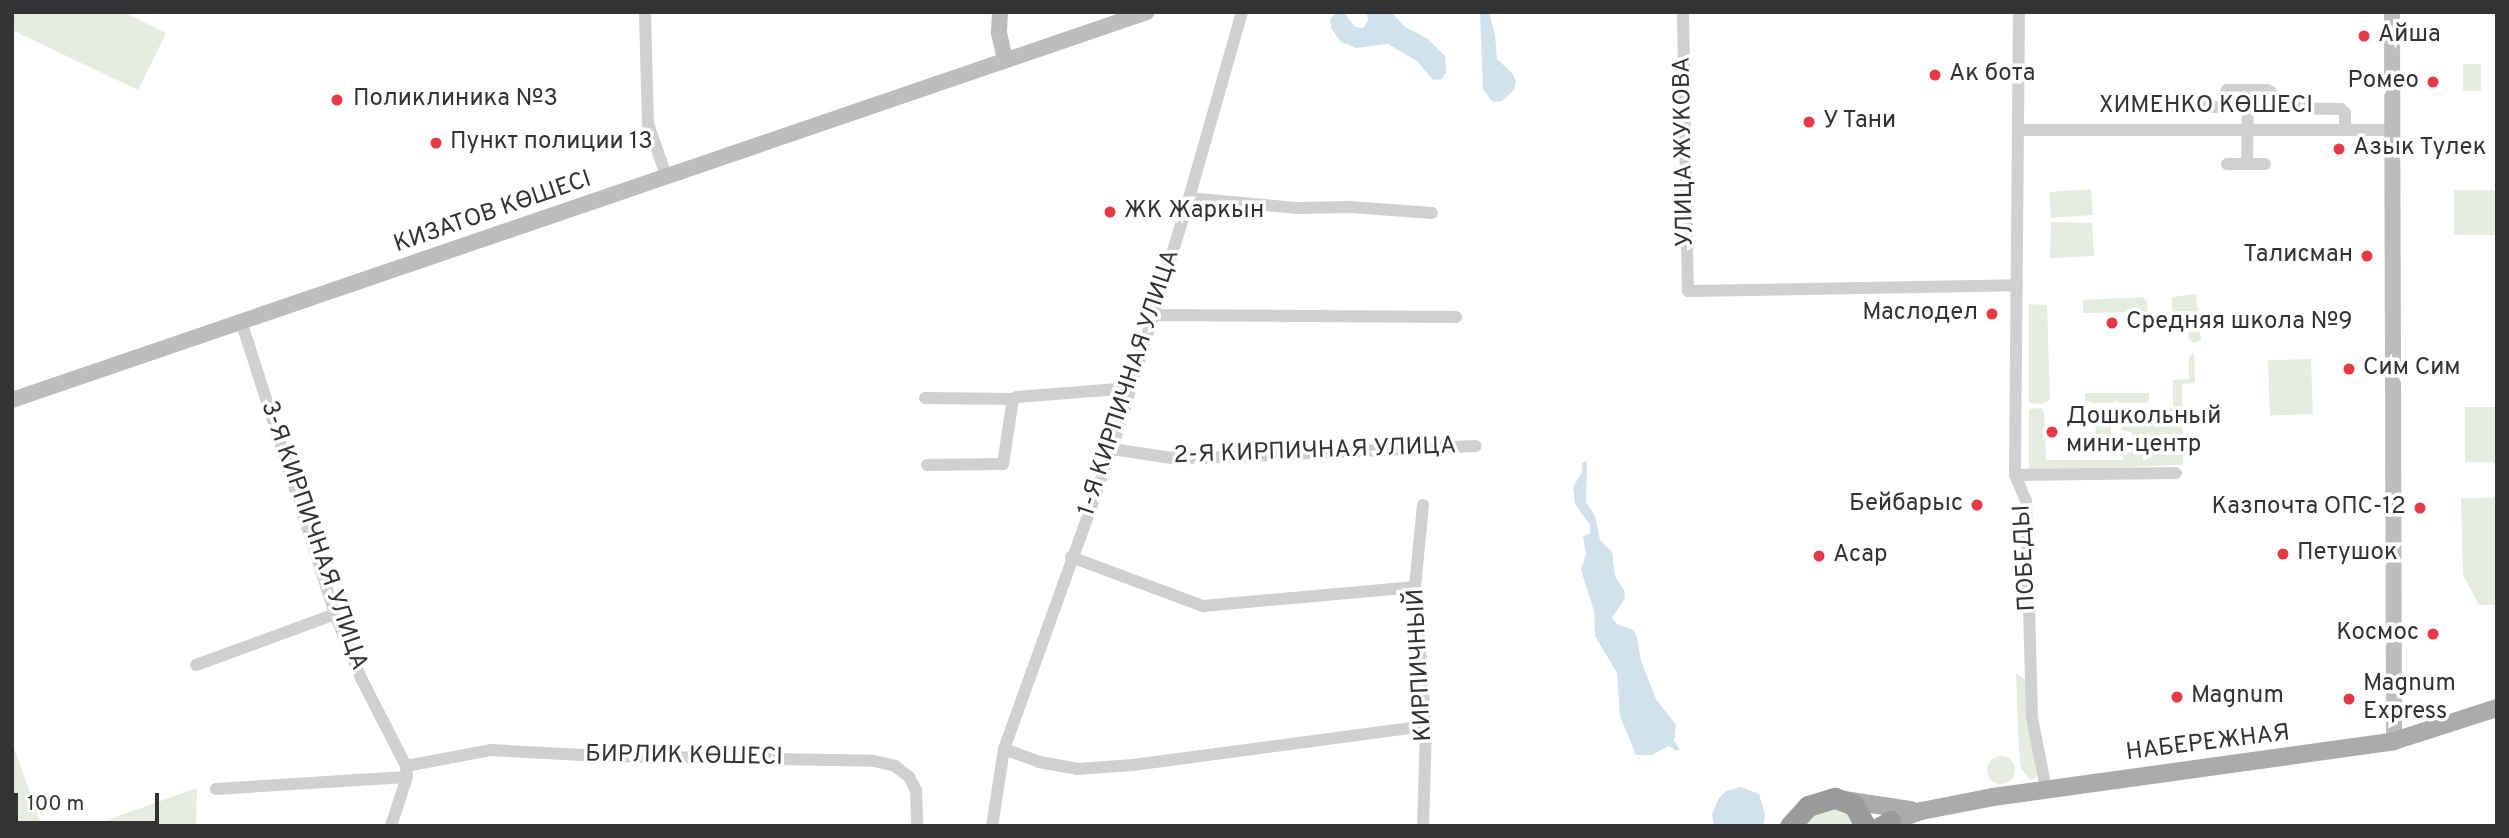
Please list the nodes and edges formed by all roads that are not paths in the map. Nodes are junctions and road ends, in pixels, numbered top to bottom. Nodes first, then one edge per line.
1 (645, 12) edge
2 (1000, 12) edge
3 (1147, 12) edge
4 (1242, 12) edge
5 (1684, 12) edge
6 (2019, 12) edge
7 (2392, 12) edge
8 (1005, 60) junction
9 (2248, 89) junction
10 (2155, 107) dead end
11 (2020, 130) junction
12 (2247, 130) junction
13 (2345, 130) junction
14 (2392, 130) junction
15 (2227, 164) dead end
16 (2247, 164) junction
17 (2265, 164) dead end
18 (667, 178) junction
19 (1189, 198) junction
20 (1432, 213) dead end
21 (2017, 285) junction
22 (1154, 315) junction
23 (1456, 317) dead end
24 (241, 321) junction
25 (1131, 388) junction
26 (925, 398) dead end
27 (1013, 399) junction
28 (12, 400) edge
29 (1476, 446) dead end
30 (1112, 449) junction
31 (927, 465) dead end
32 (2176, 473) dead end
33 (2015, 475) junction
34 (1423, 505) dead end
35 (1071, 556) junction
36 (1415, 587) junction
37 (335, 614) junction
38 (196, 665) dead end
39 (2497, 708) edge
40 (1426, 726) junction
41 (2394, 741) junction
42 (1004, 749) junction
43 (407, 771) junction
44 (216, 789) dead end
45 (2046, 789) junction
46 (1844, 800) junction
47 (1922, 811) junction
48 (1884, 824) edge
49 (391, 826) edge
50 (918, 826) edge
51 (992, 826) edge
52 (1423, 826) edge
53 (1790, 826) edge
54 (1865, 826) edge

1 - 18 street
2 - 8 main road
3 - 8 main road, КИЗАТОВ КӨШЕСІ
4 - 19 street, 1-Я КИРПИЧНАЯ УЛИЦА
5 - 21 street, УЛИЦА ЖУКОВА
6 - 11 street, ПОБЕДЫ
7 - 14 main road
8 - 18 main road, КИЗАТОВ КӨШЕСІ
9 - 10 street
9 - 12 street
9 - 13 street
11 - 12 street, ХИМЕНКО КӨШЕСІ
11 - 21 street, ПОБЕДЫ
12 - 13 street, ХИМЕНКО КӨШЕСІ
12 - 16 street
13 - 14 street, ХИМЕНКО КӨШЕСІ
14 - 41 main road
15 - 16 street
16 - 17 street
18 - 24 main road, КИЗАТОВ КӨШЕСІ
19 - 20 street
19 - 22 street, 1-Я КИРПИЧНАЯ УЛИЦА
21 - 33 street, ПОБЕДЫ
22 - 23 street
22 - 25 street, 1-Я КИРПИЧНАЯ УЛИЦА
24 - 28 main road, КИЗАТОВ КӨШЕСІ
24 - 37 street, 3-Я КИРПИЧНАЯ УЛИЦА
25 - 27 street
25 - 30 street, 1-Я КИРПИЧНАЯ УЛИЦА
26 - 27 street
27 - 31 street
29 - 30 street, 2-Я КИРПИЧНАЯ УЛИЦА
30 - 35 street, 1-Я КИРПИЧНАЯ УЛИЦА
32 - 33 street
33 - 45 street, ПОБЕДЫ
34 - 36 street, КИРПИЧНЫЙ
35 - 36 street
35 - 42 street, 1-Я КИРПИЧНАЯ УЛИЦА
36 - 40 street, КИРПИЧНЫЙ
37 - 38 street
37 - 43 street, 3-Я КИРПИЧНАЯ УЛИЦА
39 - 41 main road, НАБЕРЕЖНАЯ
40 - 42 street
40 - 52 street, КИРПИЧНЫЙ
41 - 45 main road, НАБЕРЕЖНАЯ
42 - 51 street, 1-Я КИРПИЧНАЯ УЛИЦА
43 - 44 street
43 - 49 street
43 - 50 street, БИРЛИК КӨШЕСІ
45 - 47 main road, НАБЕРЕЖНАЯ
46 - 47 main road, НАБЕРЕЖНАЯ
46 - 53 highway
46 - 54 highway
47 - 48 main road, НАБЕРЕЖНАЯ

